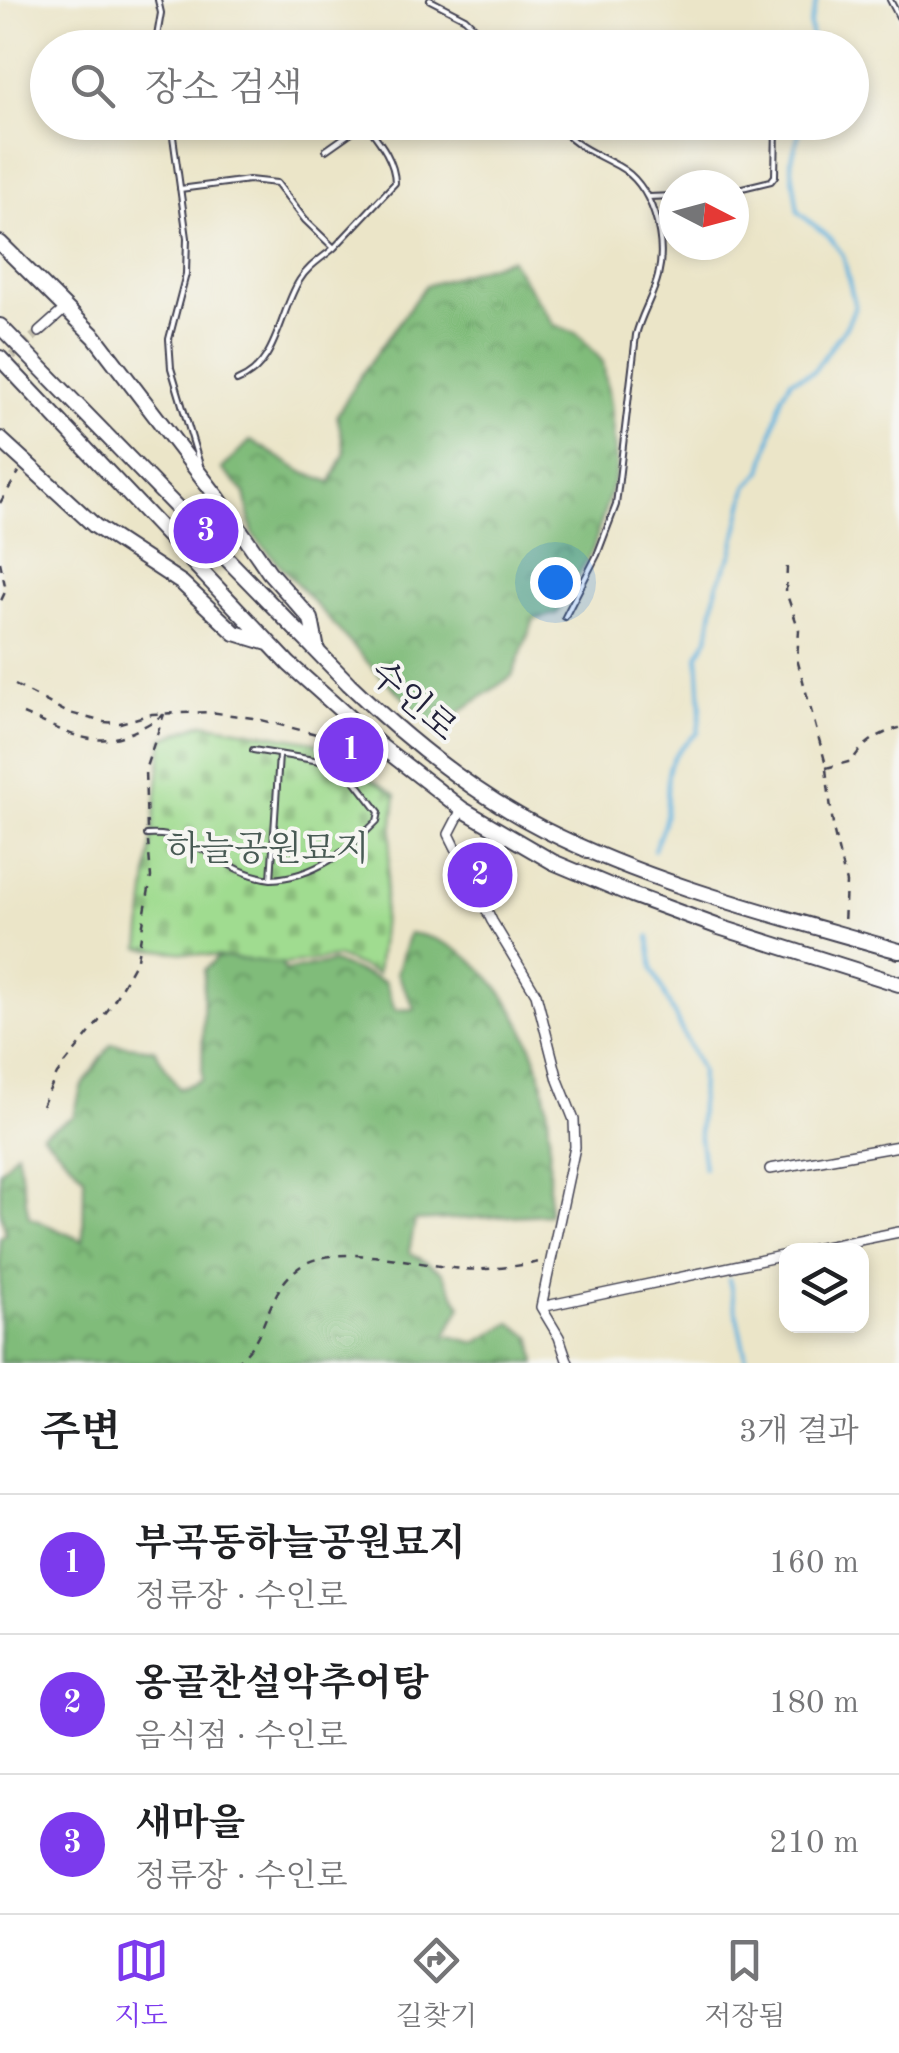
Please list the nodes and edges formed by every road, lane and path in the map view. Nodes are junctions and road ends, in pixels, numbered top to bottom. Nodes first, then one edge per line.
1 (158, 0) edge
2 (430, 0) edge
3 (890, 0) edge
4 (899, 17) edge
5 (158, 30) edge
6 (477, 30) edge
7 (173, 140) edge
8 (340, 140) edge
9 (379, 140) edge
10 (570, 140) edge
11 (776, 140) edge
12 (326, 150) dead end
13 (749, 186) edge
14 (180, 190) junction
15 (648, 197) junction
16 (659, 197) edge
17 (0, 243) edge
18 (334, 248) junction
19 (66, 308) junction
20 (0, 326) edge
21 (39, 332) tunnel mouth
22 (0, 358) edge
23 (237, 381) dead end
24 (0, 439) edge
25 (26, 463) junction
26 (201, 476) junction
27 (0, 503) edge
28 (0, 562) edge
29 (786, 567) dead end
30 (0, 604) edge
31 (566, 617) dead end
32 (270, 643) junction
33 (317, 651) junction
34 (15, 685) dead end
35 (23, 714) dead end
36 (164, 714) junction
37 (352, 720) junction
38 (899, 728) edge
39 (334, 738) junction
40 (253, 750) dead end
41 (279, 755) junction
42 (826, 768) junction
43 (349, 773) dead end
44 (462, 809) junction
45 (147, 834) junction
46 (271, 879) junction
47 (844, 935) junction
48 (899, 951) edge
49 (899, 984) edge
50 (42, 1106) dead end
51 (899, 1146) edge
52 (770, 1169) dead end
53 (899, 1232) edge
54 (845, 1243) edge
55 (779, 1257) edge
56 (550, 1260) junction
57 (541, 1308) junction
58 (234, 1363) edge
59 (568, 1363) edge

1 - 5 lane
2 - 6 lane
3 - 4 lane
7 - 14 lane
8 - 12 lane
9 - 18 lane
10 - 15 lane
11 - 13 lane
14 - 18 lane
14 - 26 lane
15 - 16 lane
15 - 31 lane
17 - 19 main road
18 - 23 lane
19 - 21 street
19 - 26 main road
20 - 33 main road, 수인로
22 - 32 main road, 수인로
24 - 25 main road
25 - 27 path
25 - 32 main road
26 - 33 main road
28 - 30 path
29 - 42 path
32 - 37 main road, 수인로
33 - 47 main road, 수인로
34 - 36 path
35 - 36 path
36 - 39 path
36 - 45 path
37 - 39 lane
37 - 44 main road, 수인로
38 - 42 path
39 - 41 lane
40 - 41 lane
41 - 46 lane
42 - 47 path
43 - 46 lane
44 - 49 main road, 수인로
44 - 56 street
45 - 46 lane
45 - 50 path
47 - 48 main road, 수인로
51 - 52 street
53 - 54 street
55 - 57 street
56 - 57 street
56 - 58 path
57 - 59 street

